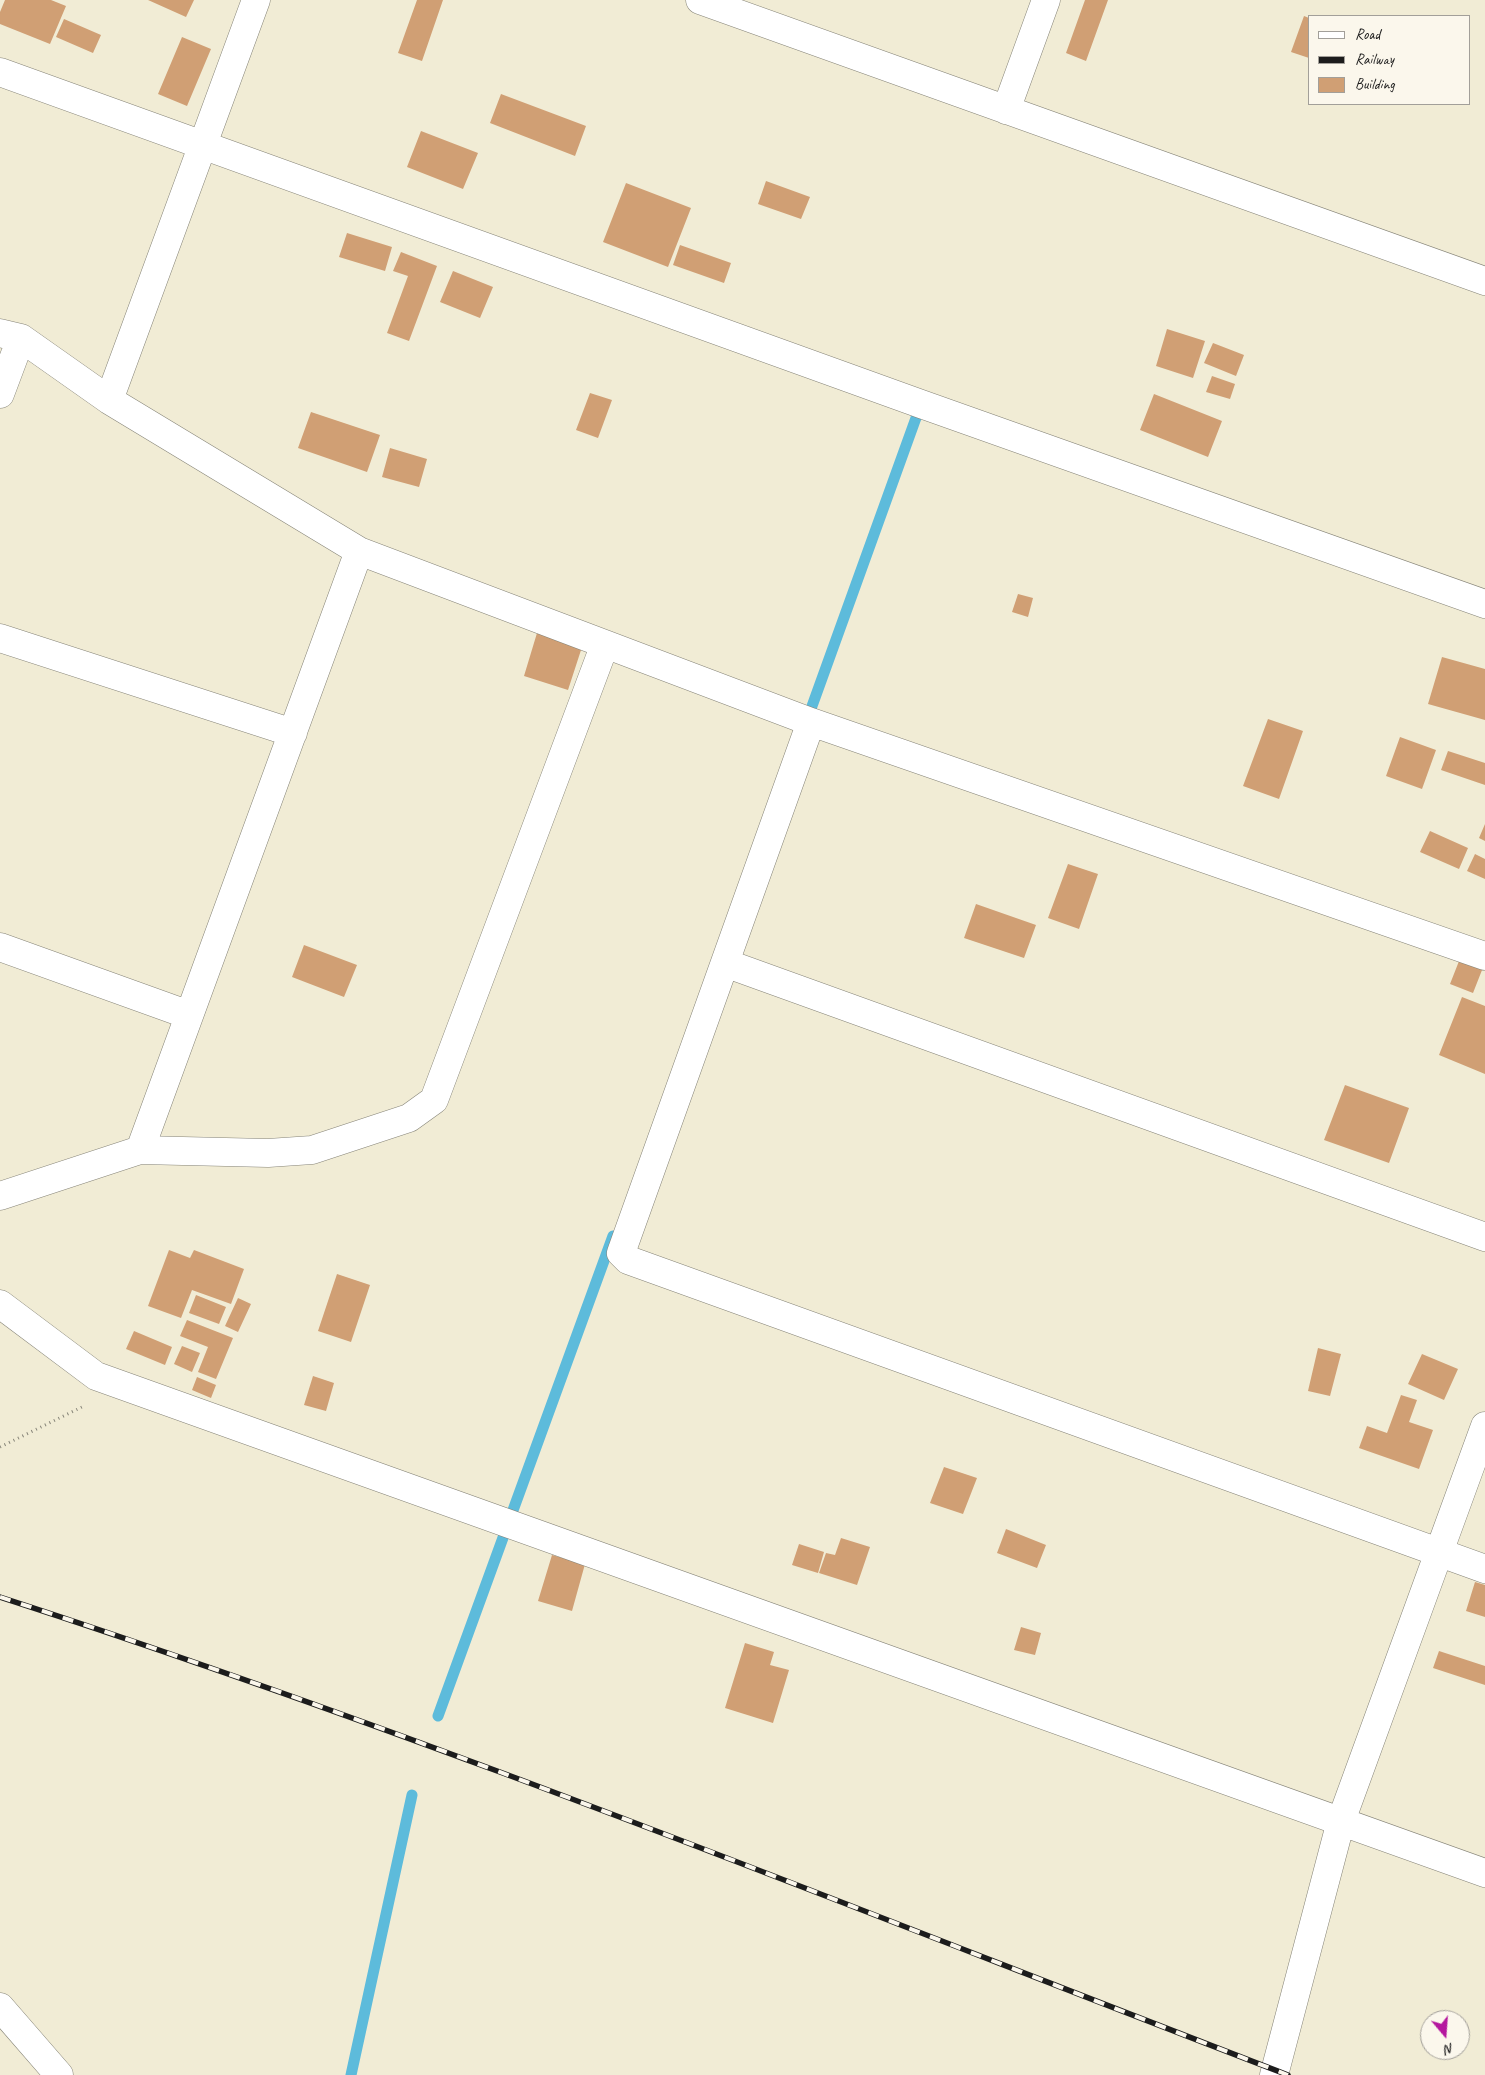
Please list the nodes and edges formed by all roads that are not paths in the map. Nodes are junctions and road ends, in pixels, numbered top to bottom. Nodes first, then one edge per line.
1 (256, 0) edge
2 (700, 0) edge
3 (1046, 0) edge
4 (0, 72) edge
5 (1006, 110) junction
6 (203, 145) junction
7 (1485, 281) edge
8 (10, 336) edge
9 (0, 394) edge
10 (109, 400) junction
11 (359, 551) junction
12 (1485, 604) edge
13 (0, 638) edge
14 (605, 644) junction
15 (811, 722) junction
16 (293, 733) junction
17 (0, 947) edge
18 (1485, 956) edge
19 (725, 963) junction
20 (189, 1014) junction
21 (140, 1150) junction
22 (0, 1196) edge
23 (1485, 1237) edge
24 (0, 1304) edge
25 (1485, 1426) edge
26 (1439, 1552) junction
27 (1485, 1569) edge
28 (1341, 1821) junction
29 (1485, 1873) edge
30 (0, 2007) edge
31 (59, 2075) edge
32 (1274, 2075) edge

1 - 6 street
2 - 5 street
3 - 5 street
4 - 6 street
5 - 7 street
6 - 10 street
6 - 12 street
8 - 9 street
8 - 10 street
10 - 11 street
11 - 14 street
11 - 16 street
13 - 16 street
14 - 15 street
14 - 21 street
15 - 18 street
15 - 19 street
16 - 20 street
17 - 20 street
19 - 23 street
19 - 26 street
20 - 21 street
21 - 22 street
24 - 28 street
25 - 26 street
26 - 27 street
26 - 28 street
28 - 29 street
28 - 32 street
30 - 31 street

